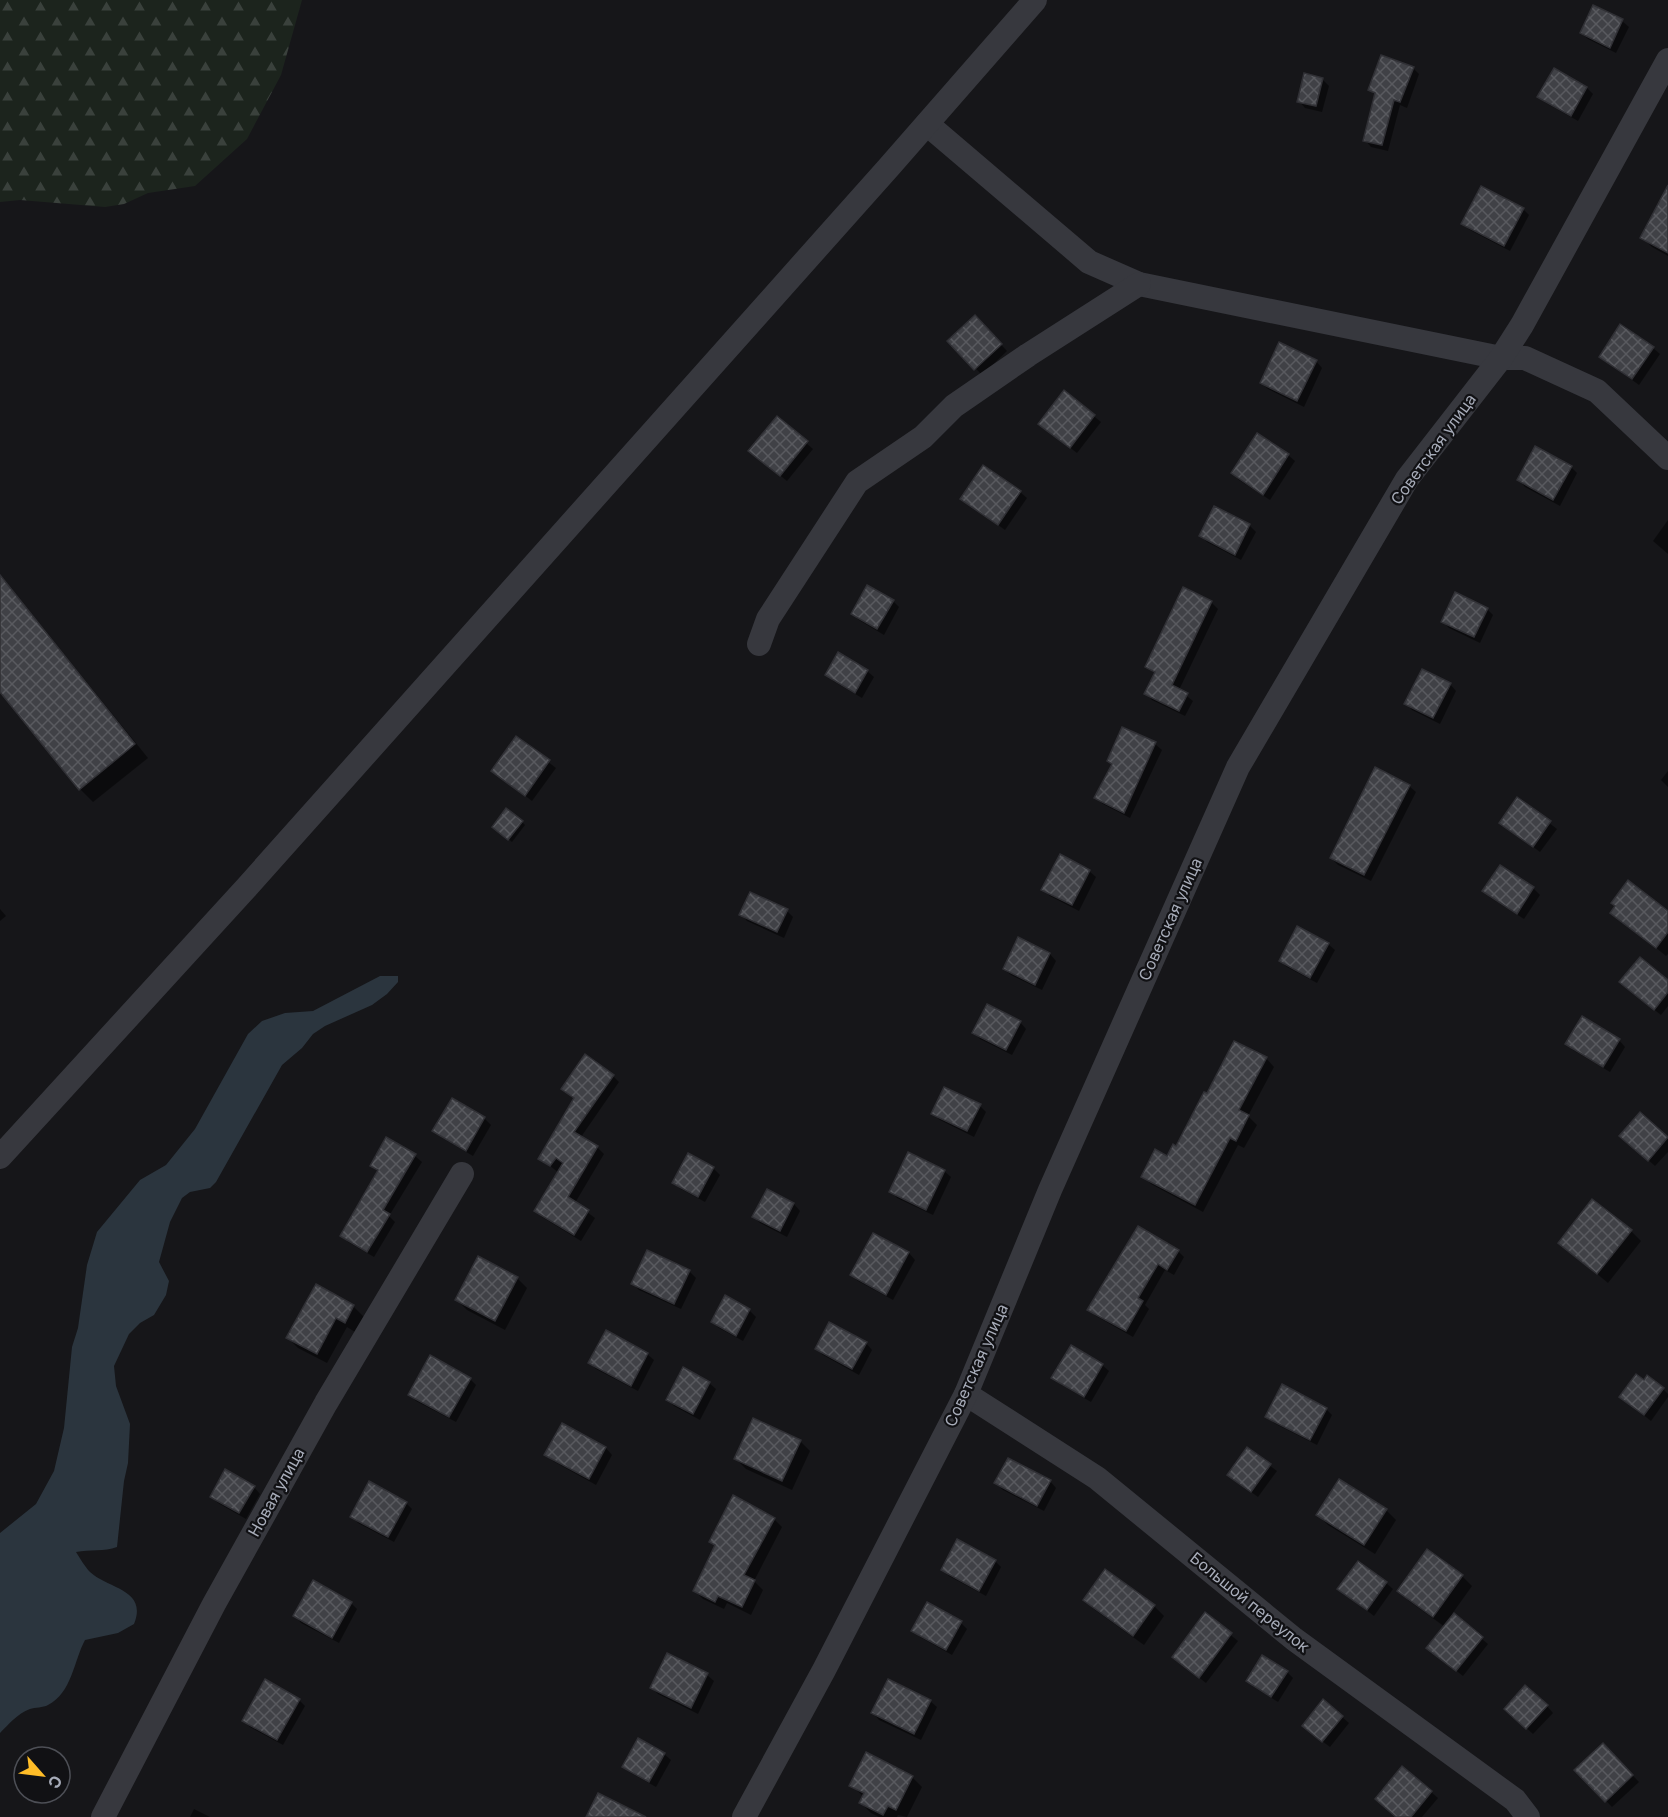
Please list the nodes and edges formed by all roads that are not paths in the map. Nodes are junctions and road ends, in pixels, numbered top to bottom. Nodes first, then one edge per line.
1 (1035, 0) edge
2 (1668, 60) edge
3 (927, 124) junction
4 (1139, 284) junction
5 (1501, 358) junction
6 (1668, 458) edge
7 (759, 644) dead end
8 (0, 1157) edge
9 (462, 1174) dead end
10 (966, 1394) junction
11 (103, 1817) edge
12 (744, 1817) edge
13 (1528, 1817) edge

1 - 3 street
2 - 5 street, Советская улица
3 - 4 street
3 - 8 street
4 - 5 street
4 - 7 street
5 - 6 street
5 - 10 street, Советская улица
9 - 11 street, Новая улица
10 - 12 street, Советская улица
10 - 13 street, Большой переулок

